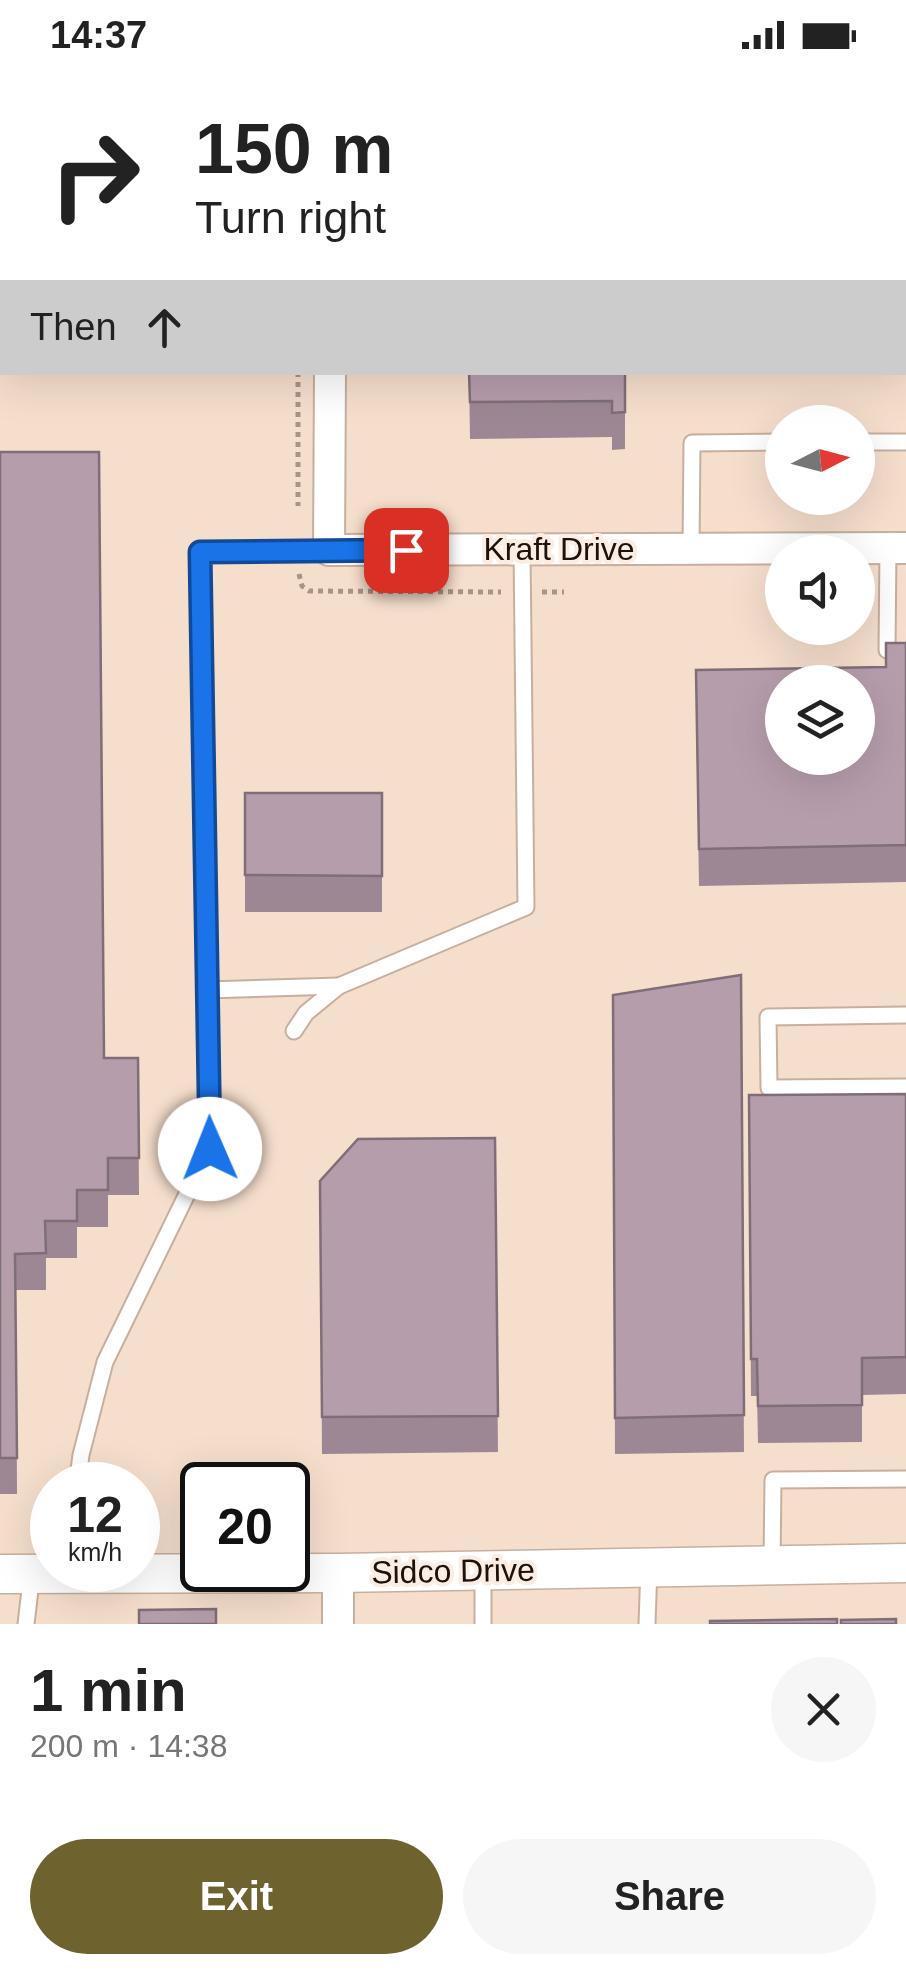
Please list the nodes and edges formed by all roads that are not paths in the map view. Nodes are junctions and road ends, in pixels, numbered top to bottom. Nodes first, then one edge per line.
1 (330, 375) edge
2 (765, 442) edge
3 (875, 442) edge
4 (906, 442) edge
5 (897, 548) edge
6 (691, 549) junction
7 (328, 550) junction
8 (522, 550) junction
9 (887, 650) edge
10 (339, 986) junction
11 (207, 990) junction
12 (906, 1016) edge
13 (294, 1031) dead end
14 (906, 1087) edge
15 (79, 1462) edge
16 (906, 1479) edge
17 (906, 1563) edge
18 (772, 1564) junction
19 (648, 1567) junction
20 (483, 1570) junction
21 (160, 1572) edge
22 (338, 1573) junction
23 (16, 1574) edge
24 (26, 1624) edge
25 (338, 1624) edge
26 (482, 1624) edge
27 (647, 1624) edge

1 - 7 street
2 - 6 lane
3 - 4 lane
5 - 6 street, Kraft Drive
5 - 9 lane
6 - 8 street, Kraft Drive
7 - 8 street, Kraft Drive
7 - 11 lane
8 - 10 lane
10 - 11 lane
10 - 13 lane
11 - 15 lane
12 - 14 lane
16 - 18 lane
17 - 18 street, Sidco Drive
18 - 19 street, Sidco Drive
19 - 20 street, Sidco Drive
19 - 27 lane
20 - 22 street, Sidco Drive
20 - 26 lane
21 - 22 street, Sidco Drive
22 - 25 street
23 - 24 lane

